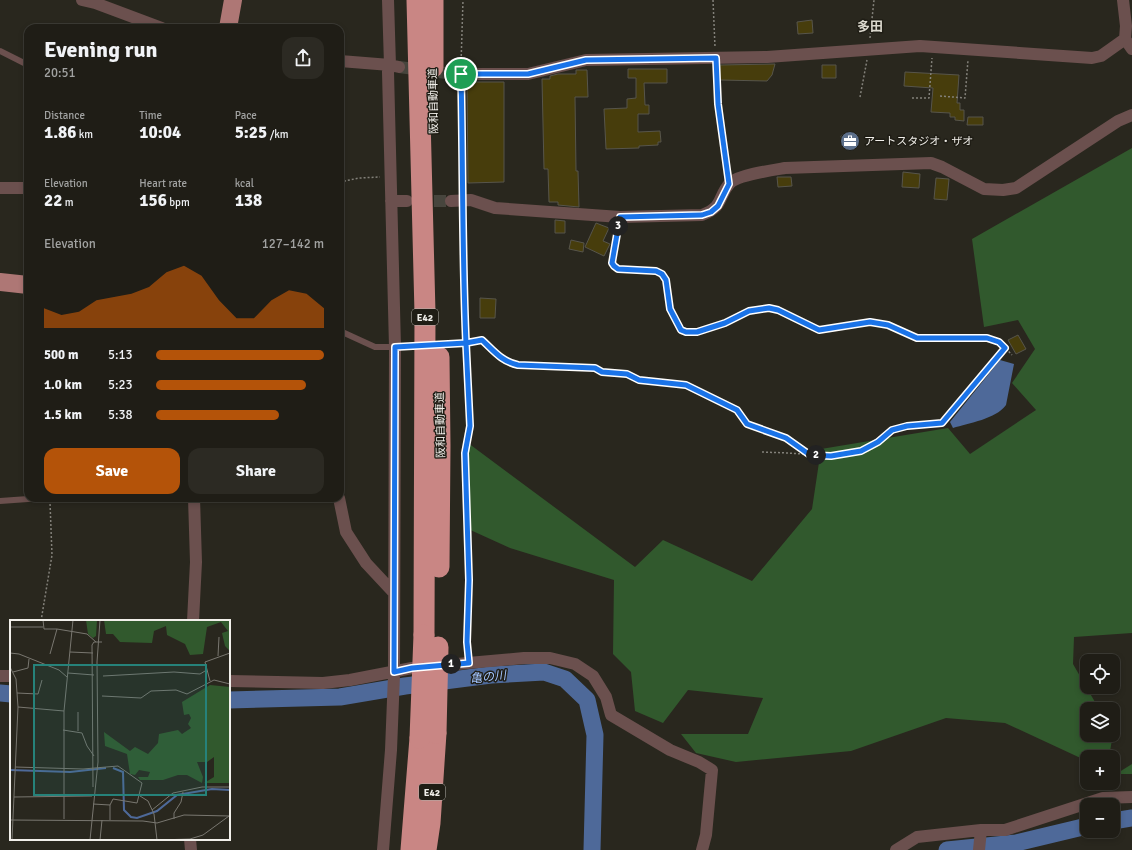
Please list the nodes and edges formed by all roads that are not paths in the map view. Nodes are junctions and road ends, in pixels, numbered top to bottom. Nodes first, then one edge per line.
1 (82, 0) edge
2 (233, 0) edge
3 (388, 0) edge
4 (417, 0) edge
5 (433, 0) edge
6 (1123, 0) edge
7 (151, 24) edge
8 (229, 24) edge
9 (1129, 44) edge
10 (0, 51) edge
11 (344, 61) edge
12 (24, 63) edge
13 (394, 66) junction
14 (457, 74) tunnel mouth
15 (1132, 115) edge
16 (0, 188) edge
17 (24, 188) edge
18 (391, 201) junction
19 (407, 201) tunnel mouth
20 (451, 201) tunnel mouth
21 (0, 282) edge
22 (24, 285) edge
23 (344, 333) edge
24 (395, 347) junction
25 (24, 499) edge
26 (0, 501) edge
27 (194, 502) edge
28 (339, 502) edge
29 (394, 592) junction
30 (193, 620) edge
31 (431, 634) junction
32 (394, 673) junction
33 (230, 680) edge
34 (428, 736) junction
35 (1132, 797) edge
36 (981, 833) junction
37 (190, 840) edge
38 (191, 850) edge
39 (383, 850) edge
40 (411, 850) edge
41 (426, 850) edge
42 (702, 850) edge
43 (896, 850) edge
44 (979, 850) edge

1 - 7 street
2 - 8 main road
3 - 13 street
4 - 31 highway, 阪和自動車道 / E42
5 - 31 highway, 阪和自動車道 / E42
6 - 9 street
9 - 14 street
10 - 12 lane
11 - 13 street
13 - 18 street
15 - 20 street
16 - 17 street
18 - 19 street
18 - 24 street
21 - 22 main road
23 - 24 lane
24 - 29 street
25 - 26 lane
27 - 30 street
28 - 29 street
29 - 32 street
31 - 34 highway, 阪和自動車道 / E42, bridge
32 - 33 street
32 - 39 street
32 - 42 street
34 - 40 highway, 阪和自動車道 / E42
34 - 41 highway, 阪和自動車道 / E42
35 - 36 street
36 - 43 street
36 - 44 street
37 - 38 street

